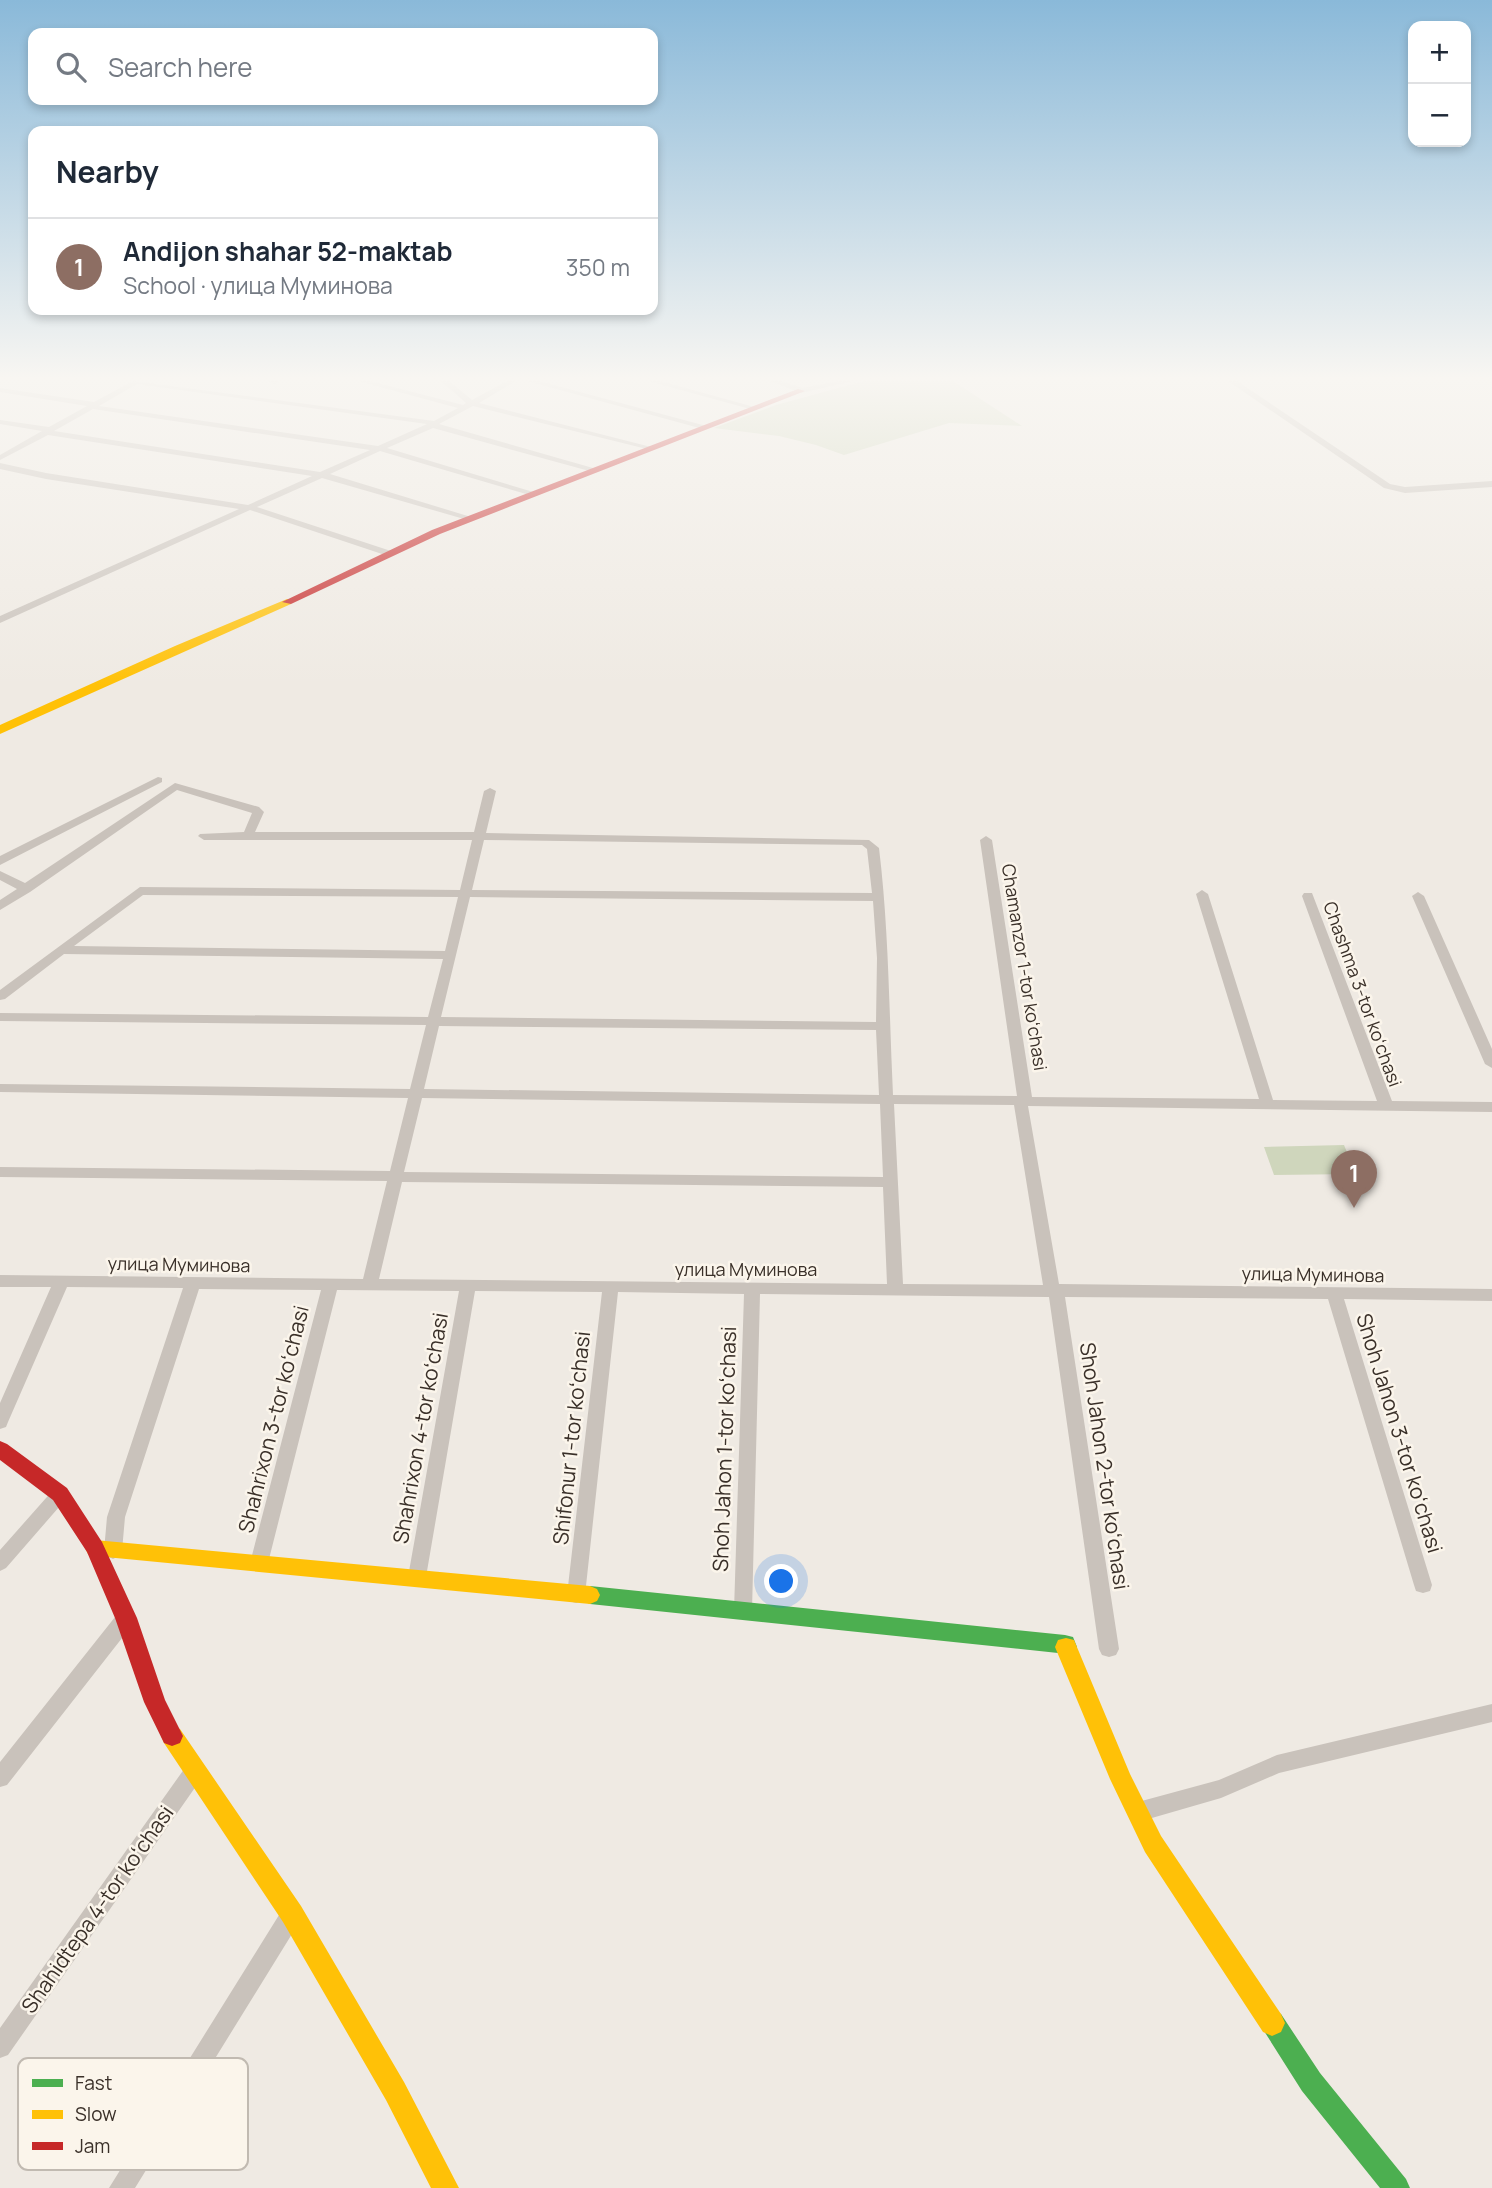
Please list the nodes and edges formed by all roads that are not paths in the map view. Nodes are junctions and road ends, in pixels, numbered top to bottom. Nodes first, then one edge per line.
1 (92, 483) edge
2 (306, 483) edge
3 (346, 483) edge
4 (498, 483) edge
5 (563, 483) edge
6 (1383, 483) edge
7 (1492, 484) edge
8 (536, 494) junction
9 (251, 508) junction
10 (468, 519) junction
11 (388, 553) junction
12 (0, 620) edge
13 (0, 730) edge
14 (158, 780) dead end
15 (490, 791) dead end
16 (204, 836) dead end
17 (248, 836) junction
18 (480, 836) junction
19 (986, 840) dead end
20 (0, 861) edge
21 (0, 875) edge
22 (26, 889) junction
23 (467, 892) junction
24 (1202, 894) dead end
25 (1308, 896) dead end
26 (1418, 896) dead end
27 (878, 897) junction
28 (0, 906) edge
29 (61, 950) junction
30 (450, 954) junction
31 (0, 996) edge
32 (0, 1017) edge
33 (433, 1022) junction
34 (883, 1026) junction
35 (1492, 1064) edge
36 (0, 1088) edge
37 (417, 1095) junction
38 (886, 1100) junction
39 (1023, 1100) junction
40 (1267, 1103) junction
41 (1386, 1105) junction
42 (1492, 1107) edge
43 (0, 1172) edge
44 (397, 1176) junction
45 (889, 1182) junction
46 (0, 1281) edge
47 (61, 1282) junction
48 (194, 1283) junction
49 (330, 1286) junction
50 (369, 1286) junction
51 (468, 1286) junction
52 (611, 1287) junction
53 (751, 1289) junction
54 (895, 1289) junction
55 (1054, 1289) junction
56 (1334, 1294) junction
57 (1492, 1295) edge
58 (0, 1422) edge
59 (0, 1449) edge
60 (60, 1494) junction
61 (95, 1548) junction
62 (113, 1551) junction
63 (0, 1563) edge
64 (259, 1563) junction
65 (417, 1577) junction
66 (1423, 1585) dead end
67 (576, 1595) junction
68 (743, 1611) junction
69 (126, 1618) junction
70 (1110, 1649) dead end
71 (1492, 1713) edge
72 (194, 1772) junction
73 (0, 1779) edge
74 (1138, 1812) junction
75 (292, 1914) junction
76 (0, 2047) edge
77 (202, 2058) edge
78 (132, 2170) edge
79 (121, 2188) edge
80 (446, 2188) edge
81 (1397, 2188) edge

1 - 9 street
2 - 9 street
3 - 10 street
4 - 8 street
5 - 8 street
6 - 7 street
8 - 10 street
9 - 11 street
9 - 12 street
10 - 11 street
11 - 13 street
14 - 20 street
15 - 18 street
16 - 17 street
17 - 18 street
17 - 22 street
18 - 23 street
18 - 27 street
19 - 39 street, Chamanzor 1-tor koʻchasi
21 - 22 street
22 - 28 street
23 - 27 street
23 - 29 street
23 - 30 street
24 - 40 street
25 - 41 street, Chashma 3-tor koʻchasi
26 - 35 street
27 - 34 street
29 - 30 street
29 - 31 street
30 - 33 street
32 - 33 street
33 - 34 street
33 - 37 street
34 - 38 street
36 - 37 street
37 - 38 street
37 - 44 street
38 - 39 street
38 - 45 street
39 - 40 street
39 - 55 street, Chamanzor 1-tor koʻchasi
40 - 41 street
41 - 42 street
43 - 44 street
44 - 45 street
44 - 50 street
45 - 54 street
46 - 47 street, улица Муминова
47 - 48 street, улица Муминова
47 - 58 street
48 - 49 street, улица Муминова
48 - 62 street
49 - 50 street, улица Муминова
49 - 64 street, Shahrixon 3-tor koʻchasi
50 - 51 street, улица Муминова
51 - 52 street, улица Муминова
51 - 65 street, Shahrixon 4-tor koʻchasi
52 - 53 street, улица Муминова
52 - 67 street, Shifonur 1-tor koʻchasi
53 - 54 street, улица Муминова
53 - 68 street, Shoh Jahon 1-tor koʻchasi
54 - 55 street, улица Муминова
55 - 56 street, улица Муминова
55 - 70 street, Shoh Jahon 2-tor koʻchasi
56 - 57 street, улица Муминова
56 - 66 street, Shoh Jahon 3-tor koʻchasi
59 - 60 street
60 - 61 street
60 - 63 street
61 - 62 street
61 - 69 street
62 - 64 street
64 - 65 street
65 - 67 street
67 - 68 street
68 - 74 street
69 - 72 street
69 - 73 street
71 - 74 street
72 - 75 street
72 - 76 street, Shahidtepa 4-tor koʻchasi
74 - 81 street
75 - 77 street
75 - 80 street
78 - 79 street

